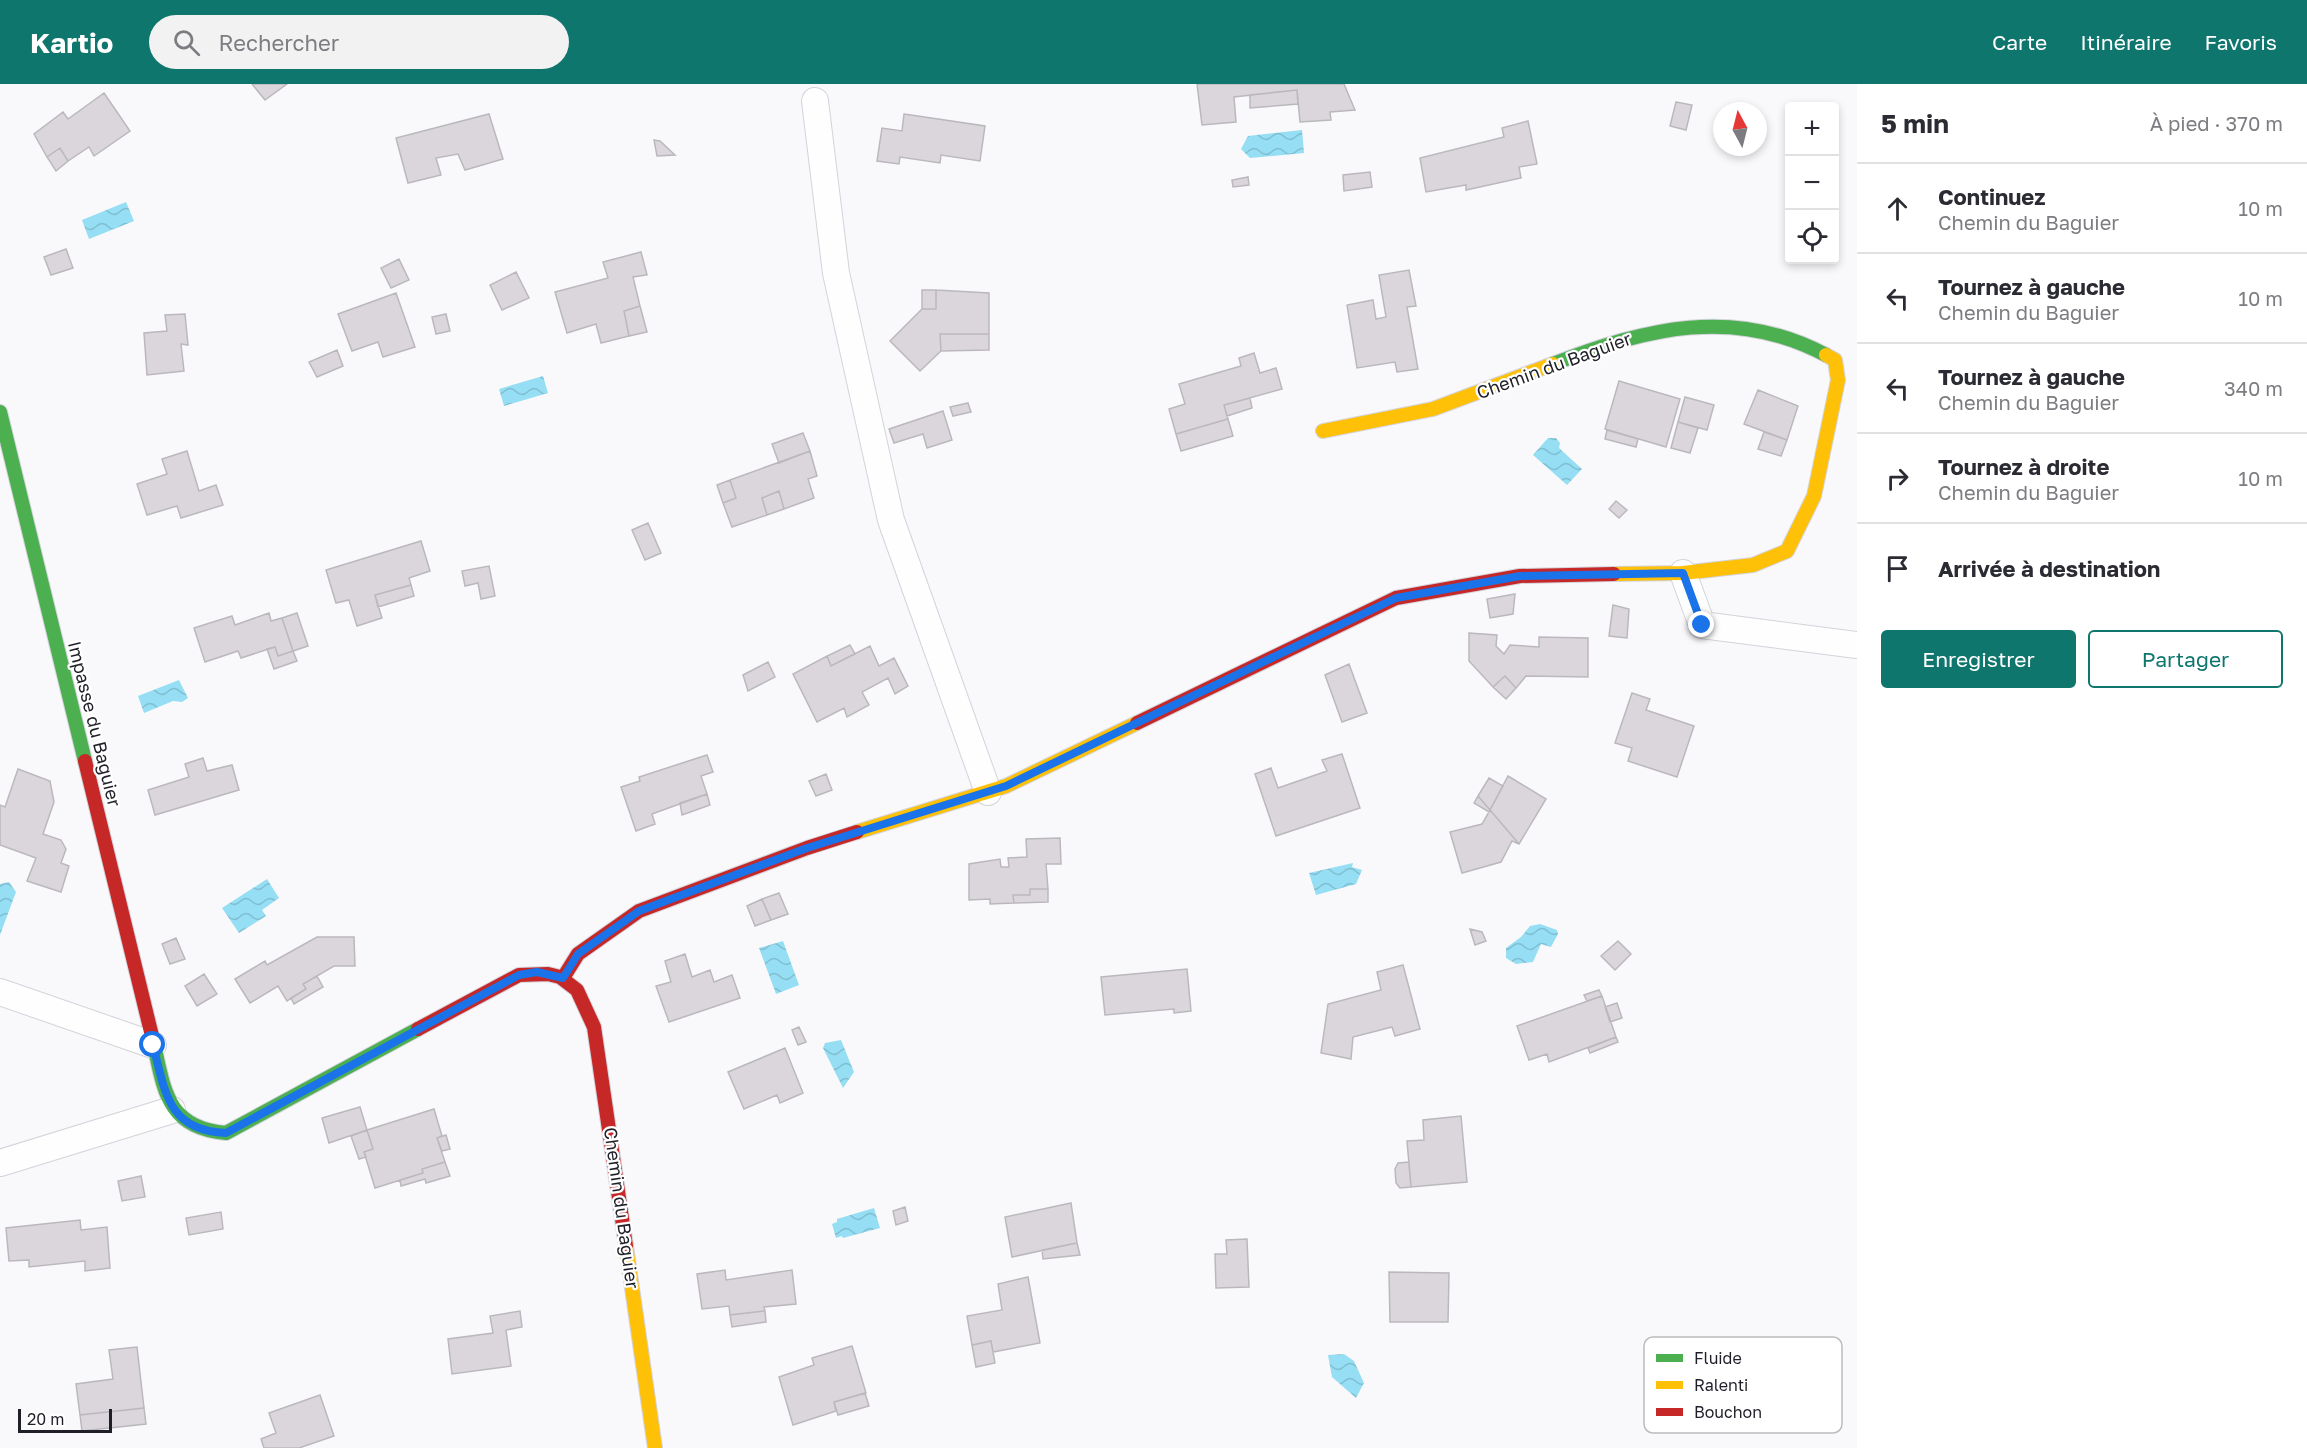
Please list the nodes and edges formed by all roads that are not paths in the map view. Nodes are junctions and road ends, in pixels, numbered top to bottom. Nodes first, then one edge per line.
1 (815, 101) dead end
2 (0, 412) edge
3 (1323, 431) dead end
4 (1683, 573) junction
5 (1857, 645) edge
6 (988, 792) junction
7 (563, 978) junction
8 (0, 992) edge
9 (153, 1045) junction
10 (172, 1110) junction
11 (0, 1163) edge
12 (649, 1447) edge

1 - 6 street
2 - 9 street, Impasse du Baguier
3 - 4 street, Chemin du Baguier
4 - 5 street
4 - 6 street, Chemin du Baguier
6 - 7 street, Chemin du Baguier
7 - 10 street
7 - 12 street, Chemin du Baguier
8 - 9 street
9 - 10 street
10 - 11 street

